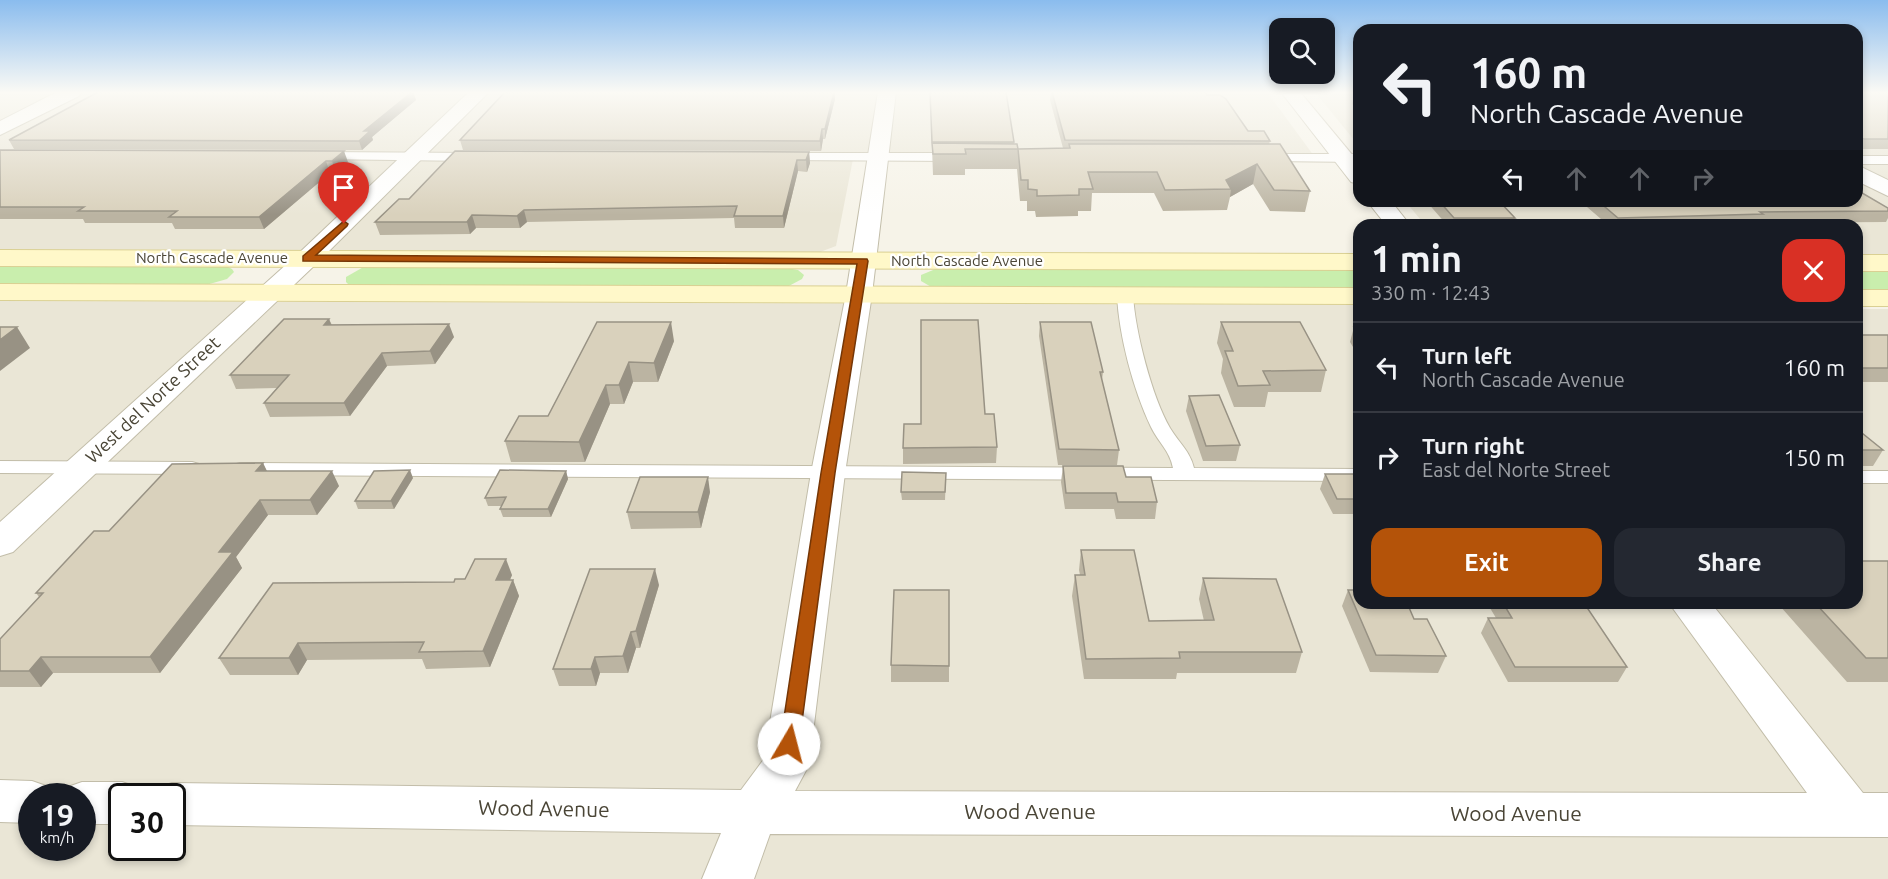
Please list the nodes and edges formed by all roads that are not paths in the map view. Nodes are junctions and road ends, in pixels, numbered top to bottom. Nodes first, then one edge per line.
1 (438, 133) edge
2 (881, 133) edge
3 (1328, 133) edge
4 (310, 156) edge
5 (413, 157) junction
6 (487, 157) edge
7 (771, 157) edge
8 (878, 157) junction
9 (966, 157) edge
10 (1253, 158) edge
11 (1351, 158) edge
12 (1863, 160) edge
13 (1888, 160) edge
14 (1863, 175) edge
15 (1888, 189) edge
16 (1384, 207) edge
17 (1393, 219) edge
18 (0, 258) edge
19 (307, 259) junction
20 (1353, 262) edge
21 (1863, 263) edge
22 (1888, 263) edge
23 (861, 278) junction
24 (0, 292) edge
25 (270, 293) junction
26 (1125, 295) junction
27 (1353, 296) edge
28 (1863, 298) edge
29 (1888, 298) edge
30 (0, 467) edge
31 (80, 468) junction
32 (828, 473) junction
33 (1185, 474) junction
34 (1353, 476) edge
35 (1863, 477) edge
36 (1888, 477) edge
37 (0, 543) edge
38 (1694, 609) edge
39 (0, 801) edge
40 (18, 802) edge
41 (186, 804) edge
42 (754, 812) junction
43 (1870, 815) edge
44 (728, 879) edge

1 - 5 street, West del Norte Street
2 - 8 street
3 - 11 street
4 - 5 lane
5 - 6 lane
5 - 19 street, West del Norte Street
7 - 8 lane
8 - 9 lane
8 - 23 street
10 - 11 lane
12 - 13 lane
14 - 15 street
16 - 17 street
18 - 19 main road, North Cascade Avenue
19 - 23 main road, North Cascade Avenue
19 - 25 street, West del Norte Street
20 - 23 main road, North Cascade Avenue
21 - 22 main road
23 - 25 main road, North Cascade Avenue
23 - 26 main road, North Cascade Avenue
23 - 32 street
24 - 25 main road, North Cascade Avenue
25 - 31 street, West del Norte Street
26 - 27 main road, North Cascade Avenue
26 - 33 lane
28 - 29 main road
30 - 31 lane
31 - 32 lane
31 - 37 street, West del Norte Street
32 - 33 lane
32 - 42 street
33 - 34 lane
35 - 36 lane
38 - 43 street
39 - 40 street
41 - 42 street, Wood Avenue
42 - 43 street, Wood Avenue
42 - 44 street

